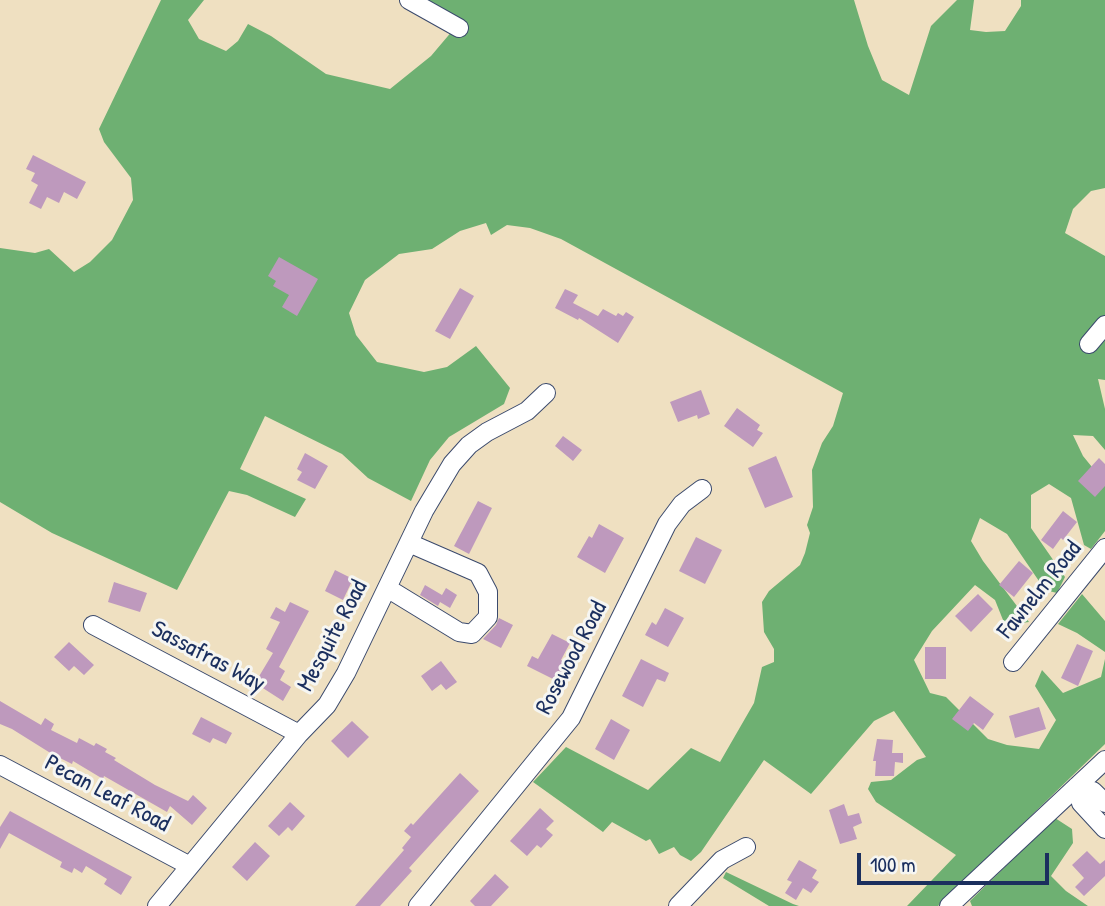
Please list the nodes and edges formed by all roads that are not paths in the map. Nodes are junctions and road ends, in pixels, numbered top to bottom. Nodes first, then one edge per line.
1 (409, 0) edge
2 (459, 28) dead end
3 (1105, 325) edge
4 (1089, 344) dead end
5 (546, 393) dead end
6 (702, 489) dead end
7 (409, 543) junction
8 (1105, 548) edge
9 (387, 587) junction
10 (93, 625) dead end
11 (1013, 662) dead end
12 (299, 734) junction
13 (1105, 760) edge
14 (0, 765) edge
15 (1077, 786) junction
16 (1105, 803) edge
17 (1105, 829) edge
18 (746, 847) dead end
19 (190, 866) junction
20 (157, 906) edge
21 (418, 906) edge
22 (678, 906) edge
23 (949, 906) edge

1 - 2 street
3 - 4 street
5 - 7 street, Mesquite Road
6 - 21 street, Rosewood Road
7 - 9 street, Mesquite Road
7 - 9 street
8 - 11 street, Fawnelm Road
9 - 12 street, Mesquite Road
10 - 12 street, Sassafras Way
12 - 19 street, Mesquite Road
13 - 15 street
14 - 19 street, Pecan Leaf Road
15 - 16 street
15 - 17 street
15 - 23 street
18 - 22 street
19 - 20 street, Mesquite Road

